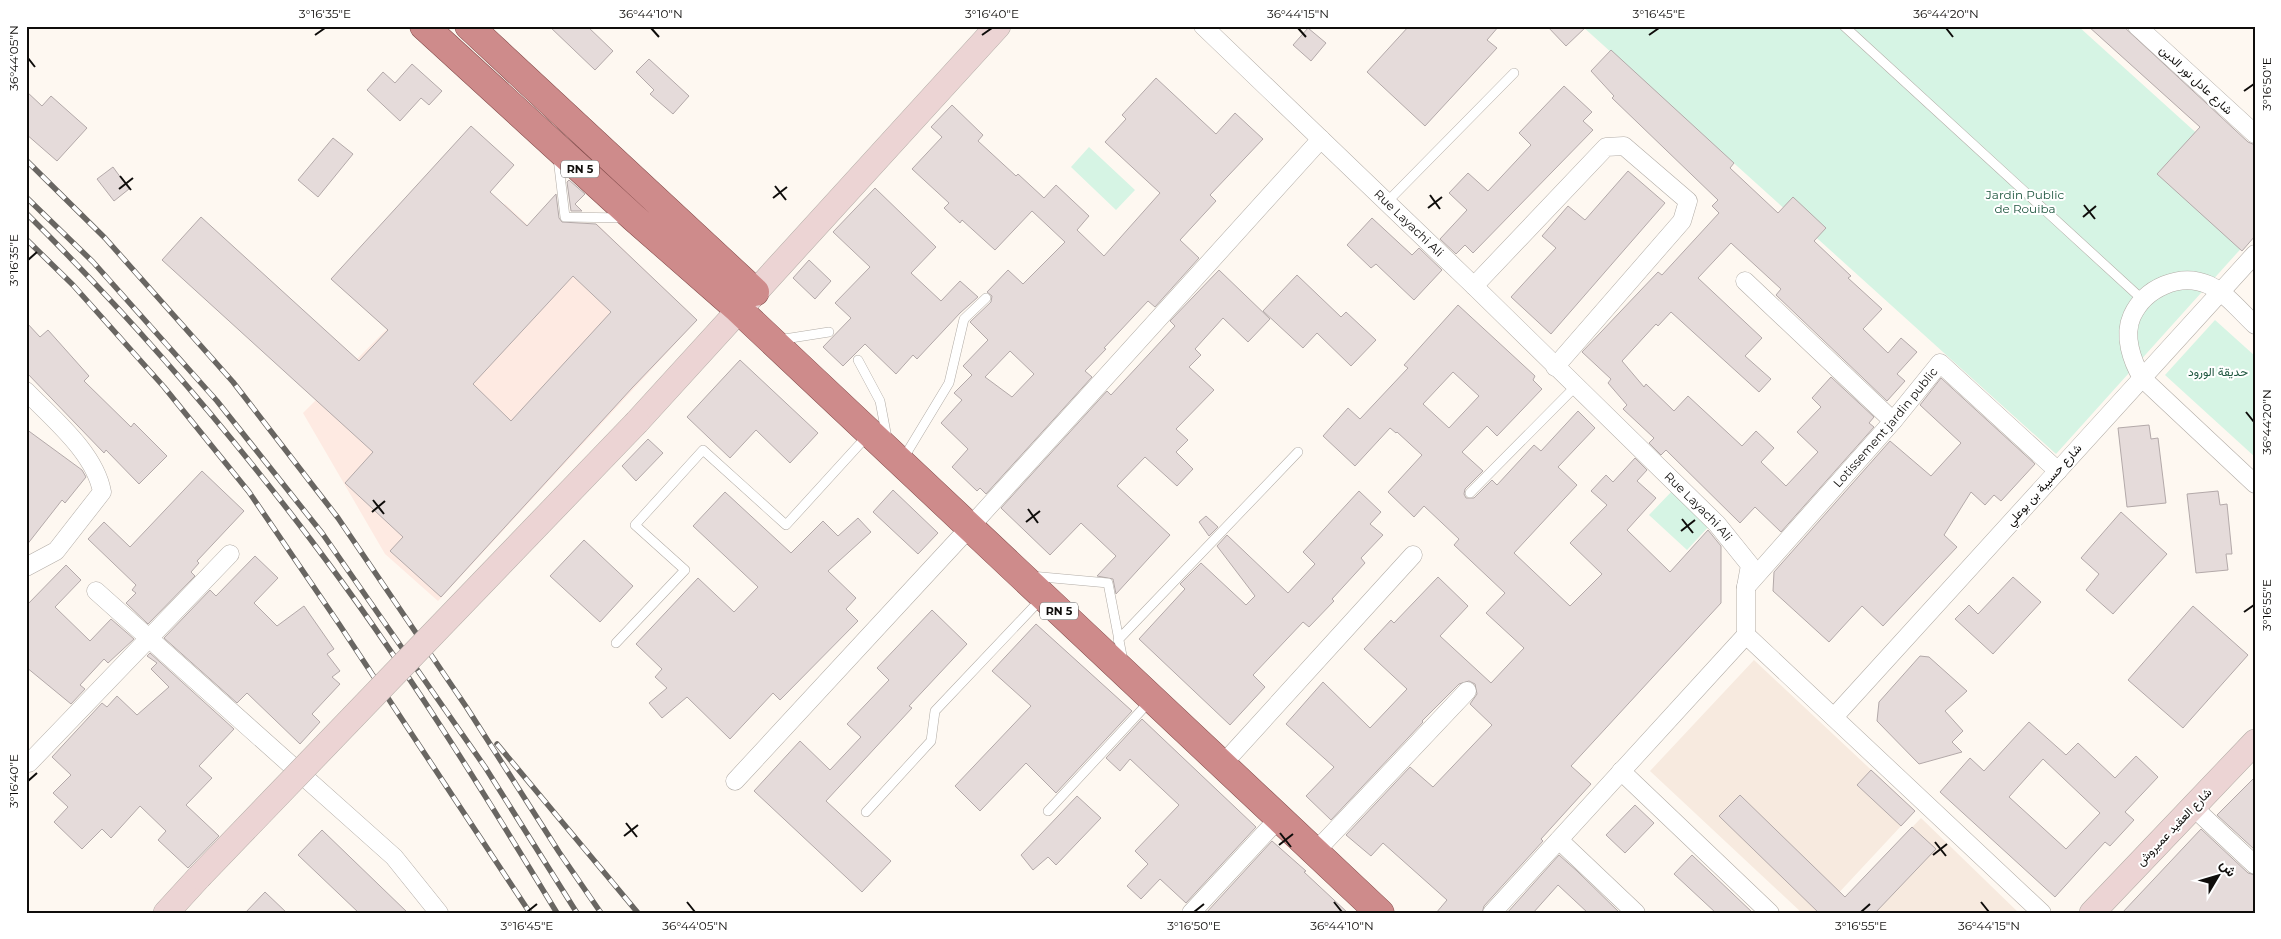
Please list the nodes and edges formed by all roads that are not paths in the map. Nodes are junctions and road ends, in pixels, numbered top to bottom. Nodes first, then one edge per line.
1 (424, 26) edge
2 (469, 26) edge
3 (998, 26) edge
4 (1203, 26) edge
5 (1844, 26) edge
6 (2137, 26) edge
7 (1514, 73) dead end
8 (2255, 134) edge
9 (1322, 139) junction
10 (556, 148) junction
11 (1387, 202) junction
12 (634, 218) junction
13 (2255, 254) edge
14 (1745, 281) dead end
15 (1474, 286) junction
16 (2220, 292) junction
17 (986, 298) dead end
18 (2144, 300) junction
19 (747, 301) junction
20 (2255, 325) edge
21 (829, 332) dead end
22 (772, 341) junction
23 (858, 360) dead end
24 (1554, 367) junction
25 (2142, 378) junction
26 (1575, 387) junction
27 (26, 391) edge
28 (1894, 420) junction
29 (870, 433) junction
30 (1298, 452) dead end
31 (895, 457) junction
32 (2058, 471) junction
33 (2255, 484) edge
34 (1470, 493) dead end
35 (970, 527) junction
36 (230, 554) dead end
37 (1413, 555) dead end
38 (26, 567) edge
39 (1020, 575) junction
40 (1746, 587) junction
41 (96, 591) dead end
42 (1044, 596) junction
43 (1746, 635) junction
44 (149, 638) junction
45 (1118, 640) junction
46 (616, 643) dead end
47 (1127, 675) junction
48 (1468, 691) dead end
49 (1152, 699) junction
50 (1834, 717) junction
51 (2255, 742) edge
52 (30, 763) dead end
53 (1222, 764) junction
54 (1621, 771) junction
55 (735, 781) dead end
56 (2193, 807) junction
57 (1048, 811) dead end
58 (866, 812) dead end
59 (1279, 818) junction
60 (1559, 840) junction
61 (1315, 852) junction
62 (2255, 865) edge
63 (166, 913) edge
64 (439, 913) edge
65 (1191, 913) edge
66 (1380, 913) edge
67 (1492, 913) edge
68 (1636, 913) edge
69 (1770, 913) edge
70 (2042, 913) edge
71 (2092, 913) edge

1 - 10 highway, RN 5
2 - 19 highway, RN 5
3 - 19 main road
4 - 9 street, Rue Layachi Ali
5 - 18 lane
6 - 8 street, شارع عادل نور الدين
7 - 11 lane
9 - 11 street, Rue Layachi Ali
9 - 35 street
10 - 12 highway, RN 5
10 - 12 lane
11 - 15 street, Rue Layachi Ali
12 - 19 highway, RN 5
13 - 16 street, شارع حسيبة بن بوعلي
14 - 28 street
15 - 24 street, Rue Layachi Ali
15 - 24 street
16 - 18 street
16 - 20 street
16 - 25 street, شارع حسيبة بن بوعلي
17 - 31 lane
18 - 25 street
19 - 22 highway, RN 5
19 - 63 main road, bridge
21 - 22 lane
22 - 29 highway, RN 5
23 - 31 lane
24 - 26 street, Rue Layachi Ali
25 - 32 street, شارع حسيبة بن بوعلي
25 - 33 street
26 - 34 lane
26 - 40 street, Rue Layachi Ali
27 - 38 street
28 - 32 street, Lotissement jardin public
28 - 40 street, Lotissement jardin public
29 - 31 highway, RN 5
29 - 46 lane
30 - 45 lane
31 - 35 highway, RN 5
32 - 50 street, شارع حسيبة بن بوعلي
35 - 39 highway, RN 5
35 - 55 street
36 - 44 street
37 - 53 street
39 - 42 highway, RN 5
39 - 45 lane
40 - 43 street, Rue Layachi Ali
41 - 44 street
42 - 47 highway, RN 5
42 - 58 lane
43 - 50 street
43 - 54 street
44 - 52 street
44 - 64 street
45 - 47 lane
47 - 49 highway, RN 5
48 - 61 street
49 - 53 highway, RN 5
49 - 57 lane
50 - 70 street
51 - 56 main road, شارع العقيد عميروش
53 - 59 highway, RN 5
54 - 60 street
54 - 69 street
56 - 62 street
56 - 71 main road, شارع العقيد عميروش
59 - 61 highway, RN 5
59 - 65 street
60 - 67 street
60 - 68 street
61 - 66 highway, RN 5

